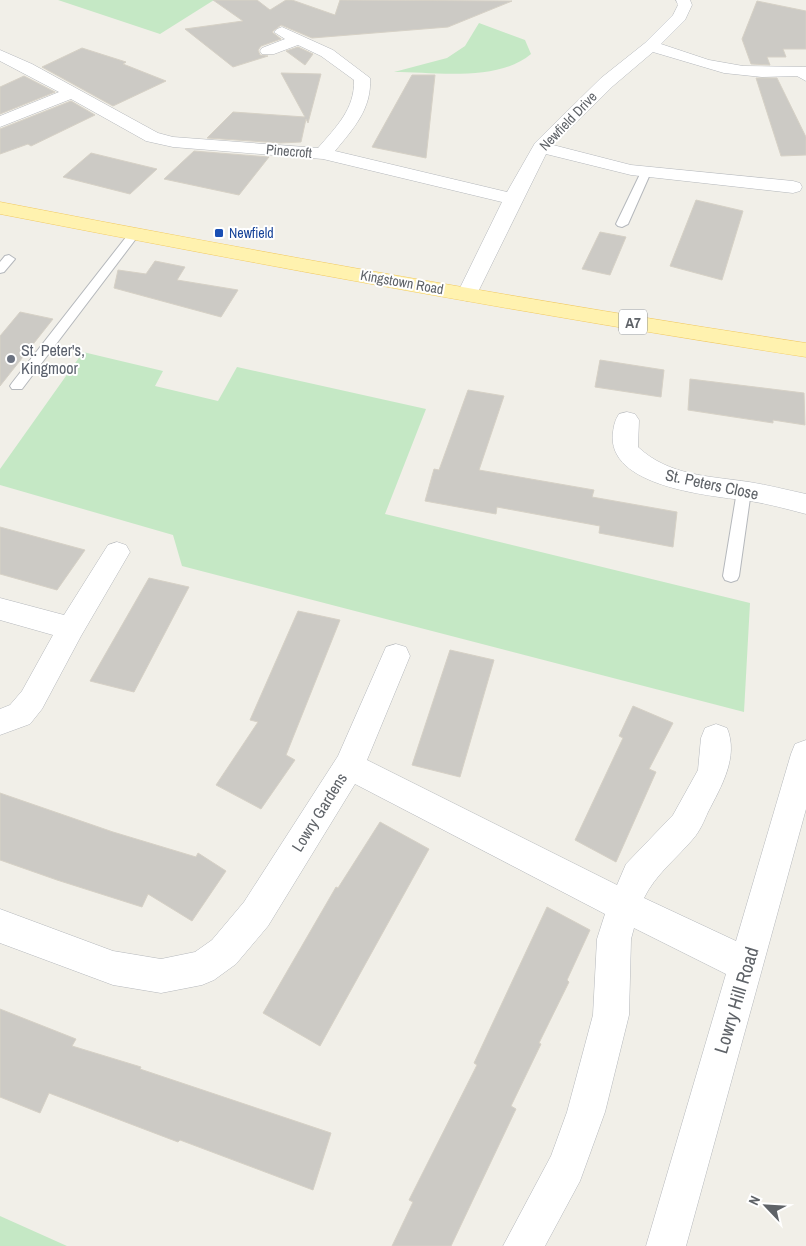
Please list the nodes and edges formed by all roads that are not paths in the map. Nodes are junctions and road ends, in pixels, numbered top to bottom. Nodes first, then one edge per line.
1 (683, 0) edge
2 (282, 32) dead end
3 (298, 40) junction
4 (651, 46) junction
5 (268, 51) dead end
6 (0, 55) edge
7 (806, 76) edge
8 (73, 92) junction
9 (0, 122) edge
10 (541, 147) junction
11 (323, 154) junction
12 (646, 172) junction
13 (793, 188) dead end
14 (513, 199) junction
15 (0, 208) edge
16 (622, 224) dead end
17 (134, 234) junction
18 (9, 259) dead end
19 (0, 269) edge
20 (467, 294) junction
21 (806, 350) edge
22 (17, 386) dead end
23 (627, 420) dead end
24 (744, 491) junction
25 (806, 504) edge
26 (117, 552) dead end
27 (731, 576) dead end
28 (0, 609) edge
29 (71, 628) junction
30 (396, 656) dead end
31 (0, 722) edge
32 (716, 738) dead end
33 (806, 754) edge
34 (349, 766) junction
35 (624, 906) junction
36 (0, 926) edge
37 (745, 965) junction
38 (523, 1246) edge
39 (666, 1246) edge

1 - 4 street, Newfield Drive
2 - 3 street
3 - 5 street
3 - 11 street
4 - 7 street
4 - 10 street, Newfield Drive
6 - 8 street, Pinecroft
8 - 9 street
8 - 11 street, Pinecroft
10 - 12 street
10 - 14 street, Newfield Drive
11 - 14 street, Pinecroft
12 - 13 street
12 - 16 lane
14 - 20 street, Newfield Drive
15 - 17 main road, Kingstown Road / A7
17 - 20 main road, Kingstown Road / A7
17 - 22 lane
18 - 19 lane
20 - 21 main road, Kingstown Road / A7
23 - 24 street, St. Peters Close
24 - 25 street, St. Peters Close
24 - 27 lane
26 - 29 street
28 - 29 street
29 - 31 street
30 - 34 street
32 - 35 street
33 - 37 street, Lowry Hill Road
34 - 35 street, Lowry Gardens
34 - 36 street, Lowry Gardens
35 - 37 street, Lowry Gardens
35 - 38 street
37 - 39 street, Lowry Hill Road

